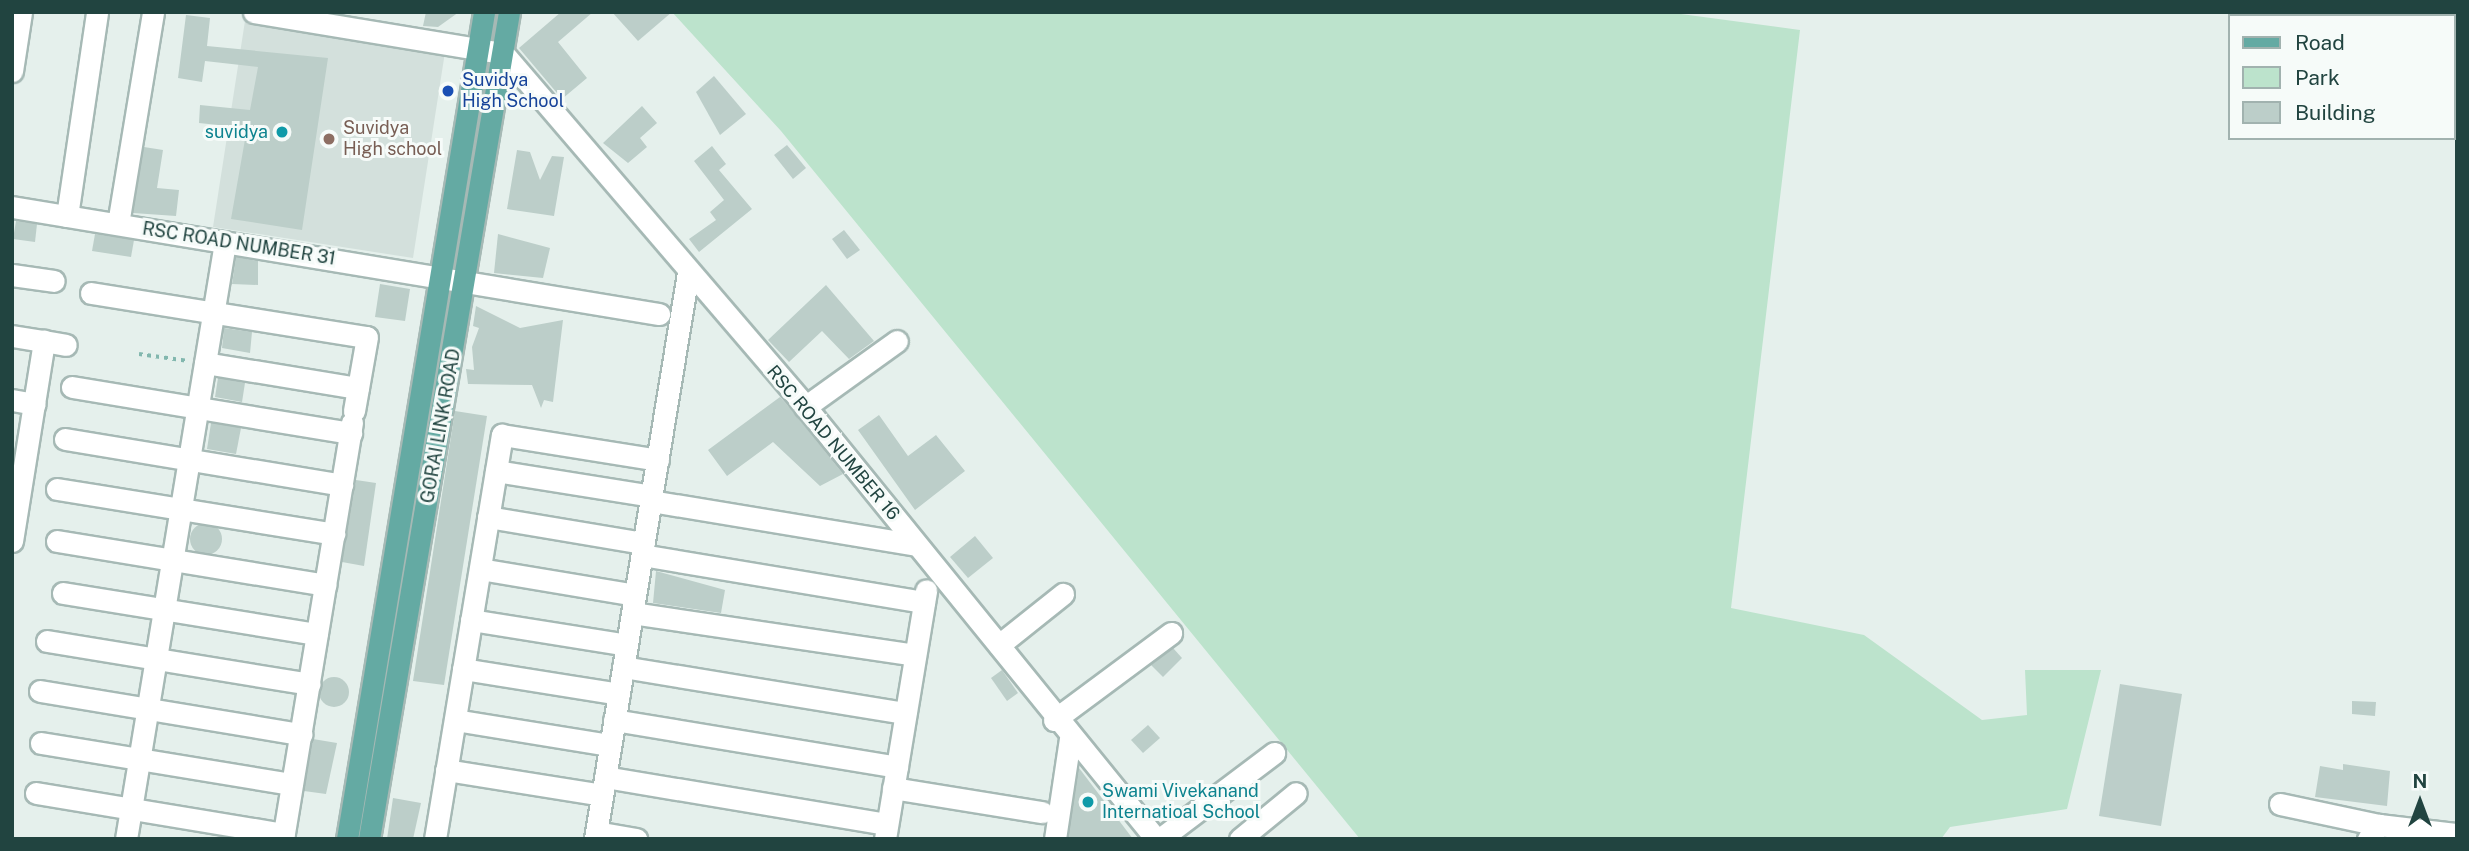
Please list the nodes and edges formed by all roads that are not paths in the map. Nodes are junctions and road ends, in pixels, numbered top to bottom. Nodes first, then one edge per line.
1 (21, 12) edge
2 (97, 12) edge
3 (153, 12) edge
4 (254, 12) edge
5 (484, 12) edge
6 (509, 12) edge
7 (478, 49) junction
8 (503, 53) junction
9 (12, 71) edge
10 (12, 207) edge
11 (66, 216) junction
12 (118, 224) junction
13 (225, 242) junction
14 (688, 274) junction
15 (12, 275) edge
16 (440, 278) junction
17 (54, 281) dead end
18 (465, 282) junction
19 (91, 293) dead end
20 (213, 312) junction
21 (659, 314) dead end
22 (12, 336) edge
23 (44, 341) junction
24 (897, 341) dead end
25 (66, 345) dead end
26 (205, 363) junction
27 (72, 387) dead end
28 (358, 388) junction
29 (12, 400) edge
30 (35, 404) junction
31 (805, 407) junction
32 (197, 408) junction
33 (353, 422) junction
34 (65, 439) dead end
35 (189, 460) junction
36 (657, 460) junction
37 (19, 462) edge
38 (496, 471) junction
39 (342, 485) junction
40 (57, 489) dead end
41 (651, 499) junction
42 (181, 509) junction
43 (488, 517) junction
44 (13, 534) edge
45 (334, 534) junction
46 (57, 541) dead end
47 (916, 545) junction
48 (643, 549) junction
49 (173, 560) junction
50 (930, 567) junction
51 (480, 569) junction
52 (326, 585) junction
53 (64, 593) dead end
54 (1063, 594) dead end
55 (924, 601) junction
56 (634, 604) junction
57 (164, 609) junction
58 (471, 620) junction
59 (1171, 633) dead end
60 (317, 634) junction
61 (47, 641) dead end
62 (627, 645) junction
63 (999, 645) junction
64 (915, 656) junction
65 (156, 659) junction
66 (623, 667) junction
67 (463, 669) junction
68 (309, 684) junction
69 (40, 691) dead end
70 (619, 694) junction
71 (148, 709) junction
72 (905, 713) junction
73 (455, 720) junction
74 (614, 720) junction
75 (1054, 720) junction
76 (301, 734) junction
77 (1070, 739) junction
78 (40, 743) dead end
79 (610, 745) junction
80 (1274, 753) dead end
81 (139, 759) junction
82 (897, 767) junction
83 (446, 770) junction
84 (292, 784) junction
85 (603, 786) junction
86 (893, 788) junction
87 (36, 793) dead end
88 (1296, 793) dead end
89 (2280, 804) dead end
90 (131, 809) junction
91 (1042, 812) dead end
92 (886, 831) edge
93 (2373, 832) edge
94 (2457, 834) edge
95 (595, 835) edge
96 (284, 836) edge
97 (126, 839) edge
98 (348, 839) edge
99 (369, 839) edge
100 (435, 839) edge
101 (636, 839) edge
102 (1055, 839) edge
103 (1158, 839) edge
104 (1240, 839) edge

1 - 9 street
2 - 11 street
3 - 12 street
4 - 7 street
5 - 7 main road, GORAI LINK ROAD
6 - 8 main road, GORAI LINK ROAD
7 - 8 street
7 - 16 main road, GORAI LINK ROAD
8 - 14 street, RSC ROAD NUMBER 16
8 - 18 main road, GORAI LINK ROAD
10 - 11 street, RSC ROAD NUMBER 31
11 - 12 street, RSC ROAD NUMBER 31
12 - 13 street, RSC ROAD NUMBER 31
13 - 16 street, RSC ROAD NUMBER 31
13 - 20 street
14 - 31 street, RSC ROAD NUMBER 16
14 - 36 street
15 - 17 street
16 - 18 street, RSC ROAD NUMBER 31
16 - 98 main road, GORAI LINK ROAD
18 - 21 street, RSC ROAD NUMBER 31
18 - 99 main road, GORAI LINK ROAD
19 - 20 street
20 - 26 street
20 - 28 street
22 - 23 street
23 - 25 street
23 - 30 street
24 - 31 street
26 - 28 street
26 - 32 street
27 - 32 street
28 - 33 street
29 - 30 street
30 - 37 street
31 - 47 street, RSC ROAD NUMBER 16
32 - 33 street
32 - 35 street
33 - 39 street
34 - 35 street
35 - 39 street
35 - 42 street
36 - 38 street
36 - 41 street
37 - 44 street
38 - 41 street
38 - 43 street
39 - 45 street
40 - 42 street
41 - 47 street
41 - 48 street
42 - 45 street
42 - 49 street
43 - 48 street
43 - 51 street
45 - 52 street
46 - 49 street
47 - 50 street, RSC ROAD NUMBER 16
48 - 55 street
48 - 56 street
49 - 52 street
49 - 57 street
50 - 55 street
50 - 63 street, RSC ROAD NUMBER 16
51 - 56 street
51 - 58 street
52 - 60 street
53 - 57 street
54 - 63 street
55 - 64 street
56 - 62 street
56 - 64 street
57 - 60 street
57 - 65 street
58 - 62 street
58 - 67 street
59 - 75 street
60 - 68 street
61 - 65 street
62 - 66 street
63 - 75 street, RSC ROAD NUMBER 16
64 - 72 street
65 - 68 street
65 - 71 street
66 - 70 street
66 - 72 street
67 - 70 street
67 - 73 street
68 - 76 street
69 - 71 street
70 - 74 street
71 - 76 street
71 - 81 street
72 - 82 street
73 - 79 street
73 - 83 street
74 - 79 street
74 - 82 street
75 - 77 street, RSC ROAD NUMBER 16
76 - 84 street
77 - 102 street
77 - 103 street, RSC ROAD NUMBER 16
78 - 81 street
79 - 85 street
80 - 103 street
81 - 84 street
81 - 90 street
82 - 86 street
83 - 85 street
83 - 100 street
84 - 96 street
85 - 92 street
85 - 95 street
86 - 91 street
86 - 92 street
87 - 90 street
88 - 104 street
89 - 93 street
90 - 96 street
90 - 97 street
93 - 94 street
95 - 101 street

